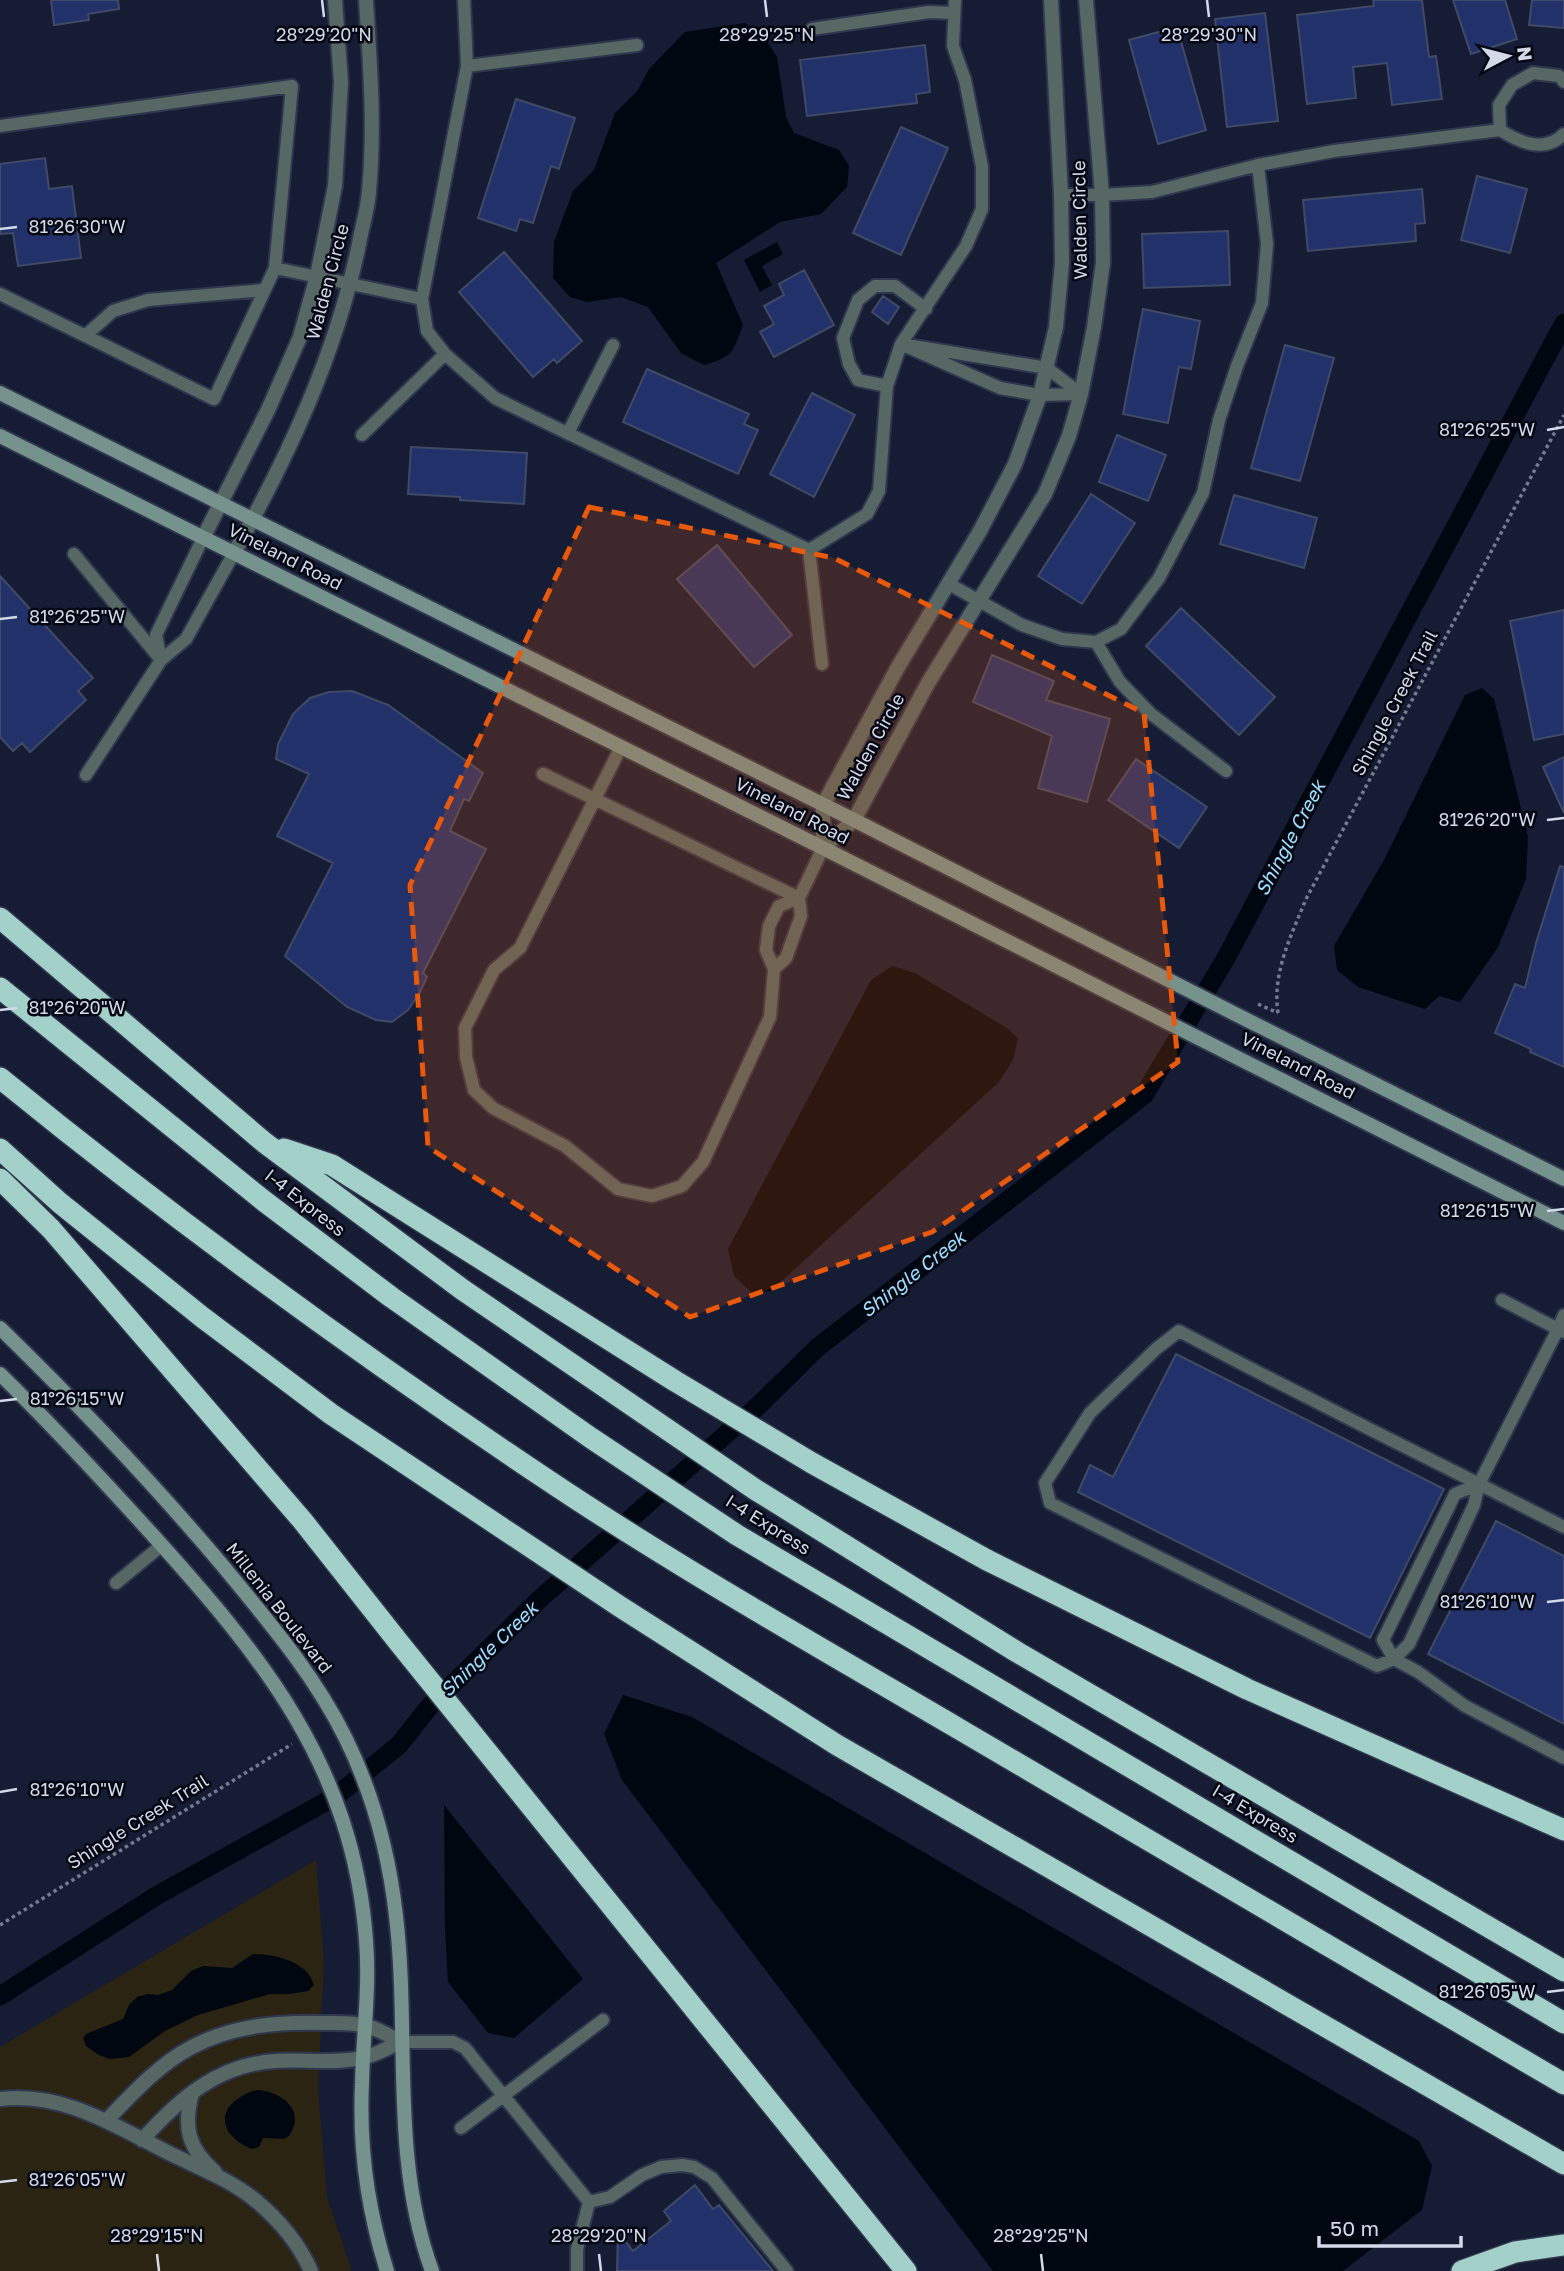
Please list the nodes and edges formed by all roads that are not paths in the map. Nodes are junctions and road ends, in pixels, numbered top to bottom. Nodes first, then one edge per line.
1 (335, 0) edge
2 (366, 0) edge
3 (464, 0) edge
4 (1051, 0) edge
5 (1086, 0) edge
6 (954, 7) edge
7 (812, 29) dead end
8 (637, 45) dead end
9 (467, 66) junction
10 (1564, 82) edge
11 (0, 126) edge
12 (1500, 130) junction
13 (1564, 134) edge
14 (1258, 165) junction
15 (1061, 195) junction
16 (1102, 195) junction
17 (275, 268) junction
18 (317, 276) junction
19 (351, 284) junction
20 (264, 290) junction
21 (0, 295) edge
22 (422, 299) junction
23 (926, 309) junction
24 (85, 336) junction
25 (901, 344) junction
26 (613, 345) dead end
27 (445, 354) junction
28 (1047, 368) junction
29 (887, 386) junction
30 (0, 393) edge
31 (1081, 394) junction
32 (1040, 396) junction
33 (568, 433) junction
34 (362, 435) dead end
35 (0, 436) edge
36 (220, 505) junction
37 (253, 519) junction
38 (203, 538) junction
39 (809, 550) junction
40 (234, 553) junction
41 (74, 554) dead end
42 (949, 584) junction
43 (980, 600) junction
44 (1096, 642) junction
45 (161, 660) junction
46 (822, 664) dead end
47 (621, 747) junction
48 (1226, 771) dead end
49 (542, 774) dead end
50 (86, 775) dead end
51 (596, 800) junction
52 (823, 805) junction
53 (853, 820) junction
54 (823, 848) junction
55 (799, 898) junction
56 (0, 918) edge
57 (774, 969) junction
58 (0, 988) edge
59 (0, 1078) edge
60 (265, 1143) junction
61 (0, 1149) edge
62 (0, 1179) edge
63 (1564, 1179) edge
64 (1564, 1223) edge
65 (1502, 1300) dead end
66 (1564, 1315) edge
67 (0, 1328) edge
68 (1561, 1330) edge
69 (0, 1374) edge
70 (1479, 1484) junction
71 (1564, 1527) edge
72 (162, 1545) junction
73 (1412, 1582) junction
74 (116, 1583) dead end
75 (1434, 1592) junction
76 (1394, 1659) junction
77 (1564, 1758) edge
78 (1564, 1830) edge
79 (1564, 1970) edge
80 (603, 2020) dead end
81 (1564, 2023) edge
82 (366, 2025) junction
83 (401, 2042) junction
84 (364, 2058) junction
85 (1564, 2084) edge
86 (192, 2093) junction
87 (504, 2096) junction
88 (0, 2099) edge
89 (106, 2120) junction
90 (461, 2129) dead end
91 (142, 2140) junction
92 (1564, 2164) edge
93 (226, 2182) junction
94 (589, 2202) junction
95 (1564, 2245) edge
96 (311, 2271) edge
97 (387, 2271) edge
98 (432, 2271) edge
99 (577, 2271) edge
100 (787, 2271) edge
101 (906, 2271) edge
102 (1462, 2271) edge

1 - 18 street, Walden Circle
2 - 19 street, Walden Circle
3 - 9 lane
4 - 15 street, Walden Circle
5 - 16 street, Walden Circle
6 - 7 lane
6 - 23 lane
8 - 9 lane
9 - 22 lane
10 - 12 lane
11 - 17 lane
12 - 13 lane
12 - 14 lane
14 - 16 lane
14 - 44 lane
15 - 16 lane
15 - 28 street, Walden Circle
16 - 31 street, Walden Circle
17 - 18 lane
17 - 20 lane
18 - 19 lane
18 - 36 street, Walden Circle
19 - 22 lane
19 - 37 street, Walden Circle
20 - 24 lane
20 - 24 lane
21 - 24 lane
22 - 27 lane
23 - 25 lane
23 - 29 lane
25 - 28 lane
25 - 29 lane
25 - 32 lane
26 - 33 lane
27 - 33 lane
27 - 34 lane
28 - 31 lane
28 - 32 street, Walden Circle
29 - 39 lane
30 - 36 street, Vineland Road
31 - 32 lane
31 - 43 street, Walden Circle
32 - 42 street, Walden Circle
33 - 39 lane
35 - 38 street, Vineland Road
36 - 37 street, Vineland Road
36 - 38 street, Walden Circle
37 - 40 street, Walden Circle
37 - 52 street, Vineland Road
38 - 40 street, Vineland Road
38 - 45 lane
39 - 46 lane
40 - 45 lane
40 - 47 street, Vineland Road
41 - 45 lane
42 - 43 lane
42 - 52 street, Walden Circle
43 - 44 lane
43 - 53 street, Walden Circle
44 - 48 lane
45 - 50 lane
47 - 51 lane
47 - 54 street, Vineland Road
49 - 51 lane
51 - 55 lane
51 - 57 lane
52 - 53 street, Vineland Road
52 - 54 street, Walden Circle
53 - 54 street, Walden Circle
53 - 63 street, Vineland Road
54 - 55 lane
54 - 64 street, Vineland Road
55 - 57 lane
55 - 57 lane
56 - 60 highway
58 - 81 highway, I-4 Express
59 - 85 highway
60 - 78 highway
60 - 79 highway
61 - 92 highway
62 - 101 highway
65 - 68 lane
66 - 68 lane
67 - 83 street, Millenia Boulevard
68 - 70 lane
69 - 72 street
70 - 71 lane
70 - 73 lane
70 - 75 lane
70 - 76 lane
72 - 74 lane
72 - 82 street
73 - 75 lane
73 - 76 lane
75 - 76 lane
76 - 77 lane
80 - 87 lane
82 - 83 street
82 - 84 street
82 - 89 street
83 - 84 street
83 - 87 lane
83 - 98 street, Millenia Boulevard
84 - 86 street
84 - 97 street
86 - 91 street
86 - 93 street
87 - 90 lane
87 - 94 lane
88 - 89 street
89 - 91 street
91 - 93 street
93 - 96 street
94 - 99 lane
94 - 100 lane
95 - 102 highway

